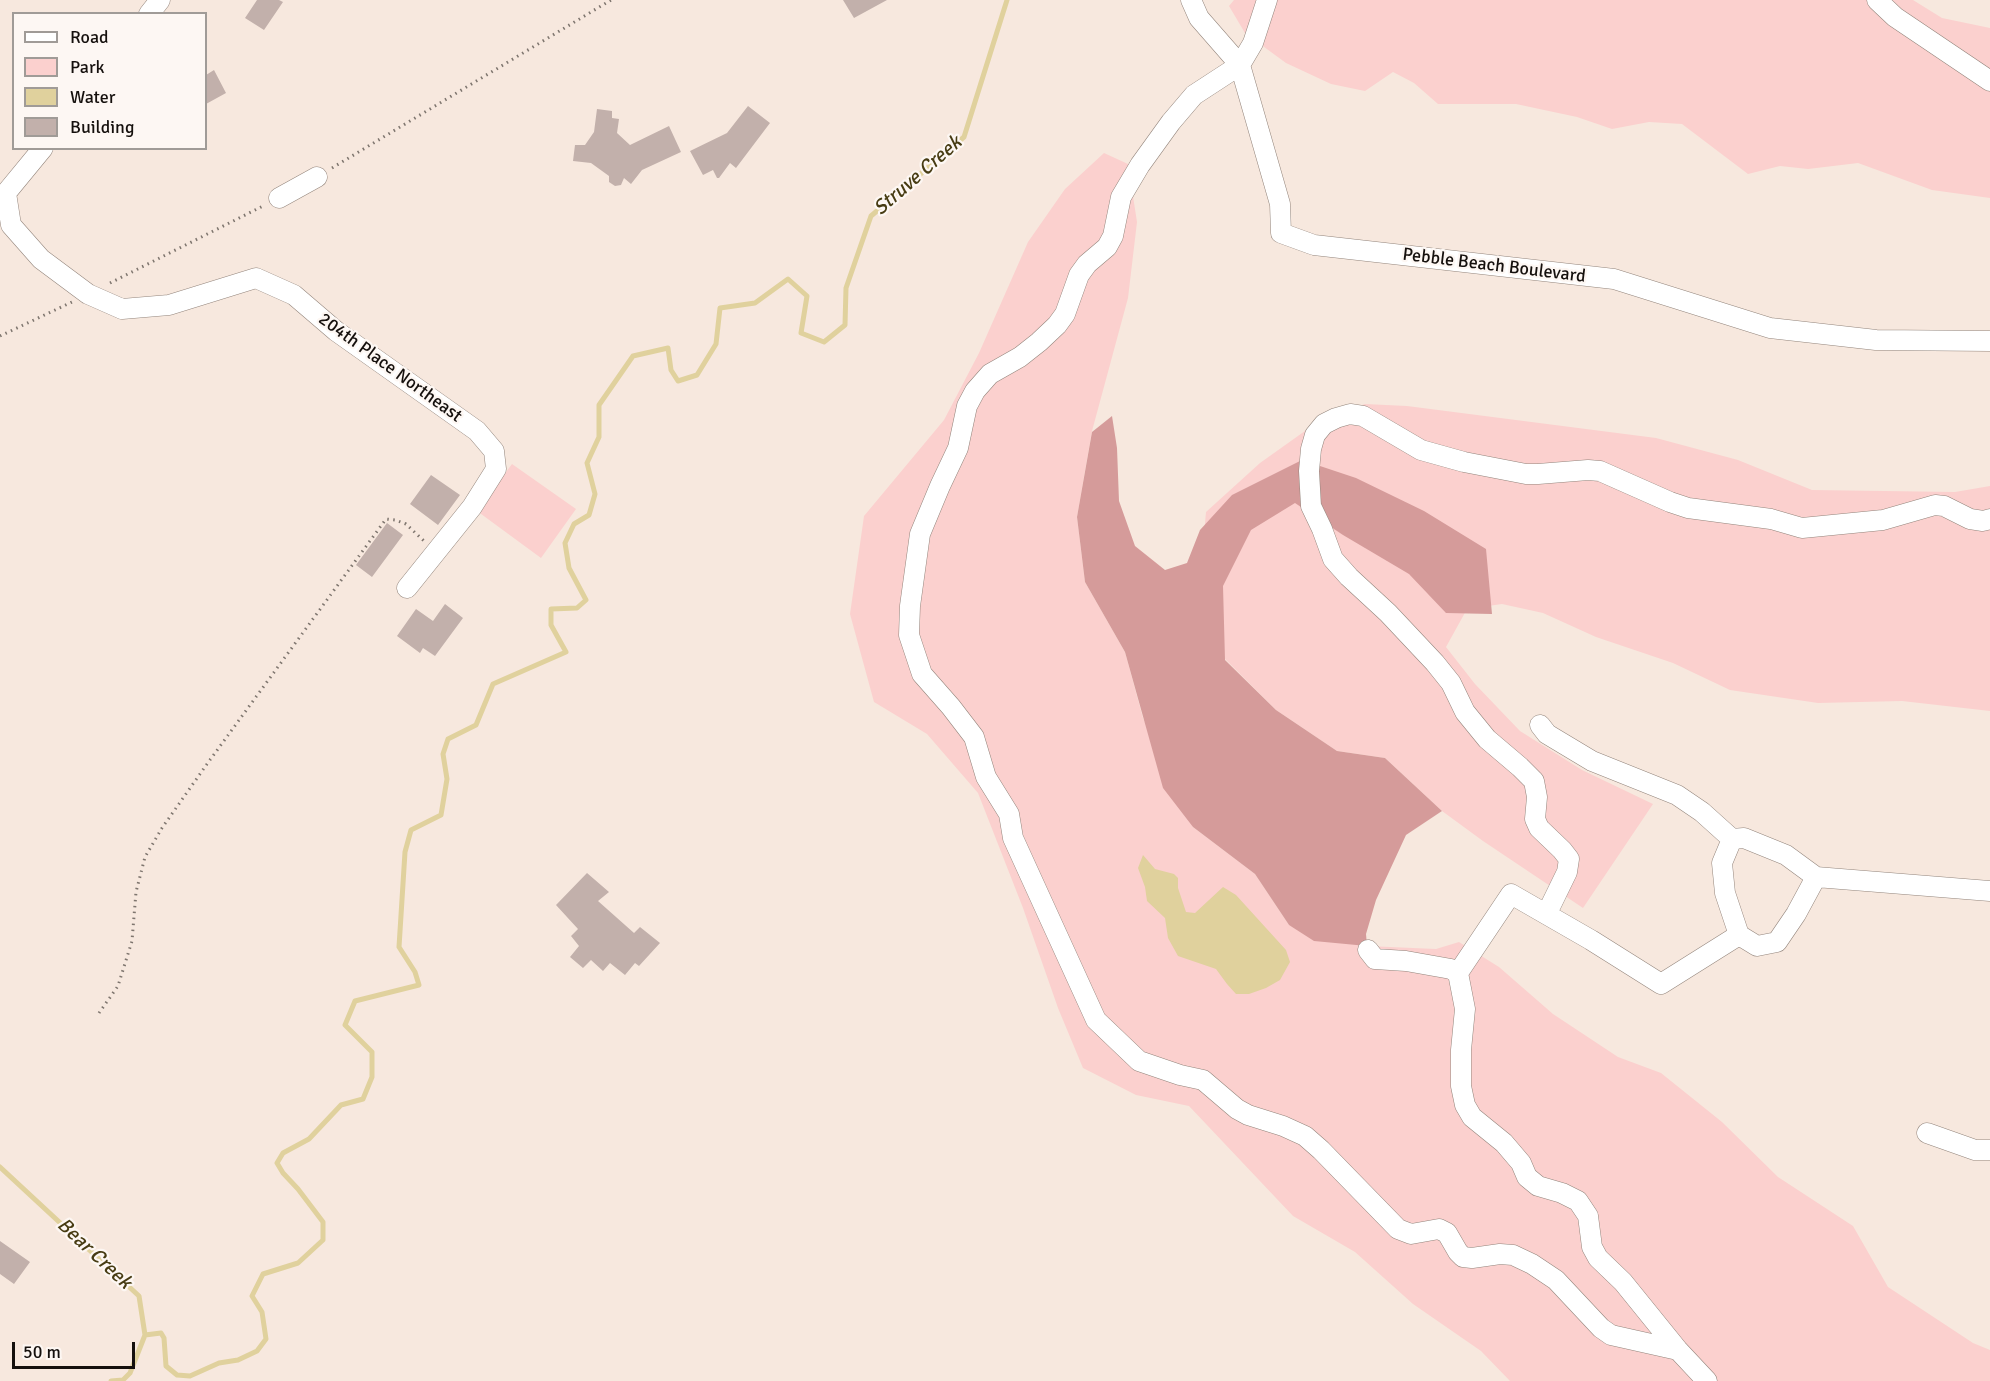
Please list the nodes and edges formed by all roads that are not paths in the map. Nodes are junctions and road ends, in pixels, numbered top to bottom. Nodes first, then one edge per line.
1 (160, 0) edge
2 (1191, 0) edge
3 (1267, 0) edge
4 (1877, 0) edge
5 (151, 12) edge
6 (1240, 65) junction
7 (1990, 81) edge
8 (41, 150) edge
9 (317, 177) dead end
10 (279, 198) dead end
11 (1990, 341) edge
12 (1990, 519) edge
13 (407, 588) dead end
14 (1540, 725) dead end
15 (1732, 839) junction
16 (1816, 877) junction
17 (1990, 891) edge
18 (1547, 913) junction
19 (1739, 935) junction
20 (1368, 950) dead end
21 (1458, 973) junction
22 (1927, 1133) dead end
23 (1990, 1150) edge
24 (1678, 1350) junction
25 (1707, 1381) edge

1 - 5 street
2 - 6 street
3 - 6 street
4 - 7 street
6 - 11 street, Pebble Beach Boulevard
6 - 24 street
8 - 13 street, 204th Place Northeast
9 - 10 street
12 - 18 street
14 - 15 street
15 - 16 street
15 - 19 street
16 - 17 street
16 - 19 street
18 - 19 street
18 - 21 street
20 - 21 street
21 - 24 street
22 - 23 street
24 - 25 street

